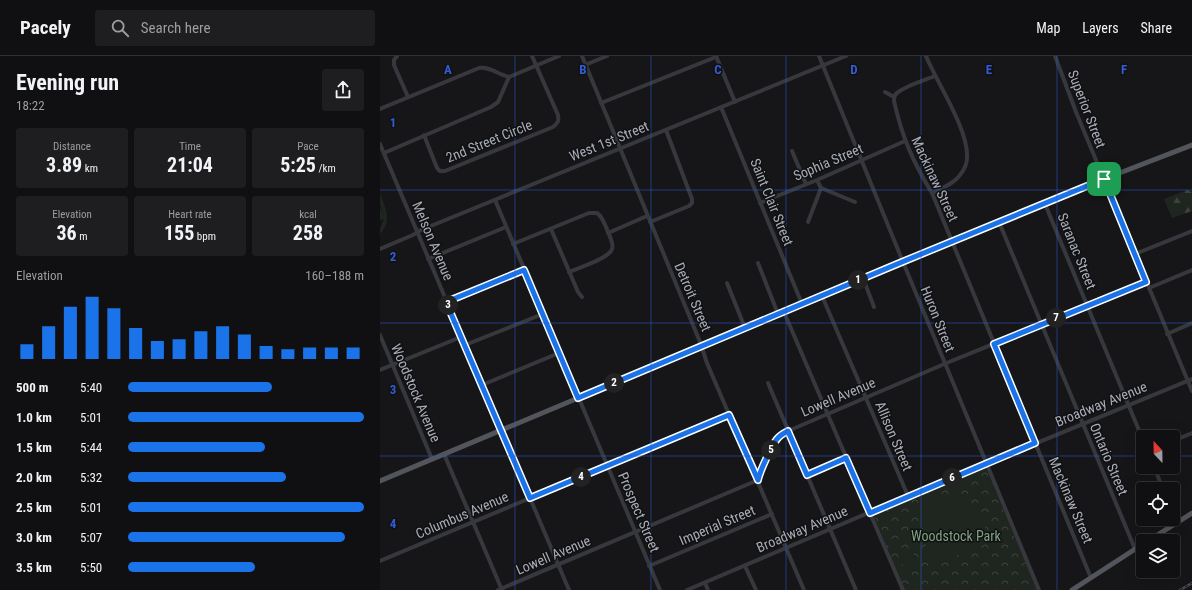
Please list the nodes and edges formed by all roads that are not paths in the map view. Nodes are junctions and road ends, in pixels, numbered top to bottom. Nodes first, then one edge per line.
1 (398, 56) edge
2 (532, 56) edge
3 (559, 56) edge
4 (582, 56) edge
5 (607, 56) edge
6 (819, 56) edge
7 (846, 56) edge
8 (926, 56) edge
9 (1055, 56) edge
10 (716, 57) edge
11 (536, 65) junction
12 (585, 65) junction
13 (823, 66) junction
14 (935, 76) junction
15 (509, 77) junction
16 (885, 92) dead end
17 (408, 97) junction
18 (894, 97) junction
19 (734, 102) junction
20 (601, 103) junction
21 (721, 107) junction
22 (380, 109) edge
23 (666, 130) junction
24 (424, 135) junction
25 (905, 141) junction
26 (380, 144) edge
27 (1192, 145) edge
28 (620, 148) junction
29 (792, 151) dead end
30 (384, 153) junction
31 (862, 160) junction
32 (1104, 179) junction
33 (817, 180) junction
34 (806, 184) junction
35 (821, 188) junction
36 (932, 193) junction
37 (494, 200) junction
38 (855, 202) dead end
39 (760, 203) junction
40 (1045, 204) junction
41 (648, 216) junction
42 (650, 222) junction
43 (808, 222) dead end
44 (999, 222) junction
45 (506, 227) junction
46 (551, 229) junction
47 (1192, 231) edge
48 (417, 232) junction
49 (608, 233) junction
50 (952, 242) junction
51 (513, 244) junction
52 (380, 249) edge
53 (1135, 254) junction
54 (428, 259) junction
55 (902, 262) junction
56 (758, 263) dead end
57 (524, 270) junction
58 (1192, 270) edge
59 (569, 272) junction
60 (863, 278) junction
61 (1146, 282) junction
62 (727, 283) dead end
63 (1149, 288) junction
64 (822, 296) junction
65 (582, 297) dead end
66 (446, 302) junction
67 (802, 304) junction
68 (1087, 305) junction
69 (874, 307) dead end
70 (781, 313) junction
71 (543, 314) junction
72 (1041, 324) junction
73 (1192, 324) edge
74 (745, 328) junction
75 (1167, 334) junction
76 (380, 335) edge
77 (461, 337) junction
78 (994, 344) junction
79 (465, 345) junction
80 (701, 346) junction
81 (559, 353) junction
82 (945, 364) junction
83 (392, 365) junction
84 (380, 370) edge
85 (1192, 378) edge
86 (1187, 380) junction
87 (768, 383) dead end
88 (482, 385) junction
89 (1192, 391) edge
90 (866, 397) junction
91 (578, 398) junction
92 (1128, 405) junction
93 (827, 414) junction
94 (729, 415) junction
95 (1083, 424) junction
96 (501, 430) junction
97 (1139, 430) edge
98 (788, 431) junction
99 (1192, 433) edge
100 (1180, 438) edge
101 (1035, 443) junction
102 (444, 454) junction
103 (846, 458) junction
104 (432, 459) junction
105 (986, 464) junction
106 (607, 466) junction
107 (807, 475) junction
108 (758, 480) junction
109 (380, 481) edge
110 (908, 496) junction
111 (530, 498) junction
112 (870, 513) junction
113 (1192, 513) edge
114 (772, 514) junction
115 (1180, 520) edge
116 (473, 522) junction
117 (1171, 526) edge
118 (830, 530) junction
119 (636, 532) junction
120 (1159, 534) edge
121 (786, 548) junction
122 (1135, 549) joint
123 (380, 561) edge
124 (558, 564) junction
125 (649, 566) junction
126 (745, 566) junction
127 (1091, 578) junction
128 (705, 583) junction
129 (500, 590) edge
130 (569, 590) edge
131 (660, 590) edge
132 (687, 590) edge
133 (708, 590) edge
134 (756, 590) edge
135 (804, 590) edge
136 (856, 590) edge
137 (903, 590) edge
138 (1039, 590) edge
139 (1072, 590) edge

1 - 17 street
2 - 11 street
3 - 11 street
4 - 12 street, Detroit Street
5 - 12 street
6 - 13 street, Huron Street
7 - 13 street, West 1st Street
8 - 14 street
9 - 32 street, Superior Street
10 - 19 street
10 - 20 street
11 - 15 street
11 - 24 street, 2nd Street Circle
12 - 20 street, Detroit Street
13 - 19 street, West 1st Street
13 - 31 street, Huron Street
14 - 18 street
14 - 36 street
15 - 17 street
15 - 24 street
16 - 18 street
17 - 22 street
18 - 25 street, Mackinaw Street
19 - 21 street, West 1st Street
20 - 28 street, Detroit Street
21 - 23 street, West 1st Street
21 - 39 street, Saint Clair Street
23 - 28 street, West 1st Street
23 - 42 street
24 - 30 street
25 - 31 street, Sophia Street
25 - 36 street, Mackinaw Street
26 - 30 street, Melson Avenue
27 - 32 main road
28 - 37 street, West 1st Street
28 - 41 street, Detroit Street
29 - 34 street
30 - 48 street, Melson Avenue
31 - 33 street, Sophia Street
31 - 55 street, Huron Street
32 - 40 main road
32 - 53 street, Superior Street
33 - 34 street, Sophia Street
33 - 35 street
34 - 39 street, Sophia Street
35 - 38 street
35 - 43 street
36 - 50 street, Mackinaw Street
37 - 45 street, Prospect Street
37 - 48 street, West 1st Street
39 - 67 street, Saint Clair Street
40 - 44 main road
40 - 68 street, Saranac Street
41 - 42 street, Detroit Street
41 - 49 street
42 - 80 street, Detroit Street
44 - 50 main road
44 - 72 street, Ontario Street
45 - 51 street, Prospect Street
45 - 54 street
46 - 49 street
46 - 51 street
46 - 59 street
47 - 53 street
48 - 52 street, West 1st Street
48 - 54 street, Melson Avenue
49 - 59 street
50 - 55 main road
50 - 78 street, Mackinaw Street
51 - 57 street, Prospect Street
53 - 61 street, Superior Street
54 - 66 street, Melson Avenue
55 - 60 main road
55 - 82 street, Huron Street
56 - 70 street
57 - 66 street
57 - 71 street, Prospect Street
58 - 63 street
59 - 65 street
60 - 64 main road
60 - 69 street
61 - 63 street, Superior Street
61 - 68 street, Lowell Avenue
62 - 74 street
63 - 75 street, Superior Street
64 - 67 main road
64 - 90 street, Allison Street
66 - 77 street, Melson Avenue
67 - 70 main road
68 - 72 street, Lowell Avenue
68 - 92 street, Saranac Street
70 - 74 main road
70 - 93 street
71 - 79 street
71 - 81 street, Prospect Street
72 - 78 street, Lowell Avenue
72 - 95 street, Ontario Street
73 - 75 street
74 - 80 main road
75 - 86 street, Superior Street
76 - 83 street, Woodstock Avenue
77 - 79 street, Melson Avenue
77 - 83 street
78 - 82 street, Lowell Avenue
78 - 101 street, Mackinaw Street
79 - 88 street, Melson Avenue
80 - 91 main road
80 - 94 street, Detroit Street
81 - 88 street
81 - 91 street, Prospect Street
82 - 90 street, Lowell Avenue
82 - 105 street, Huron Street
83 - 84 street
83 - 104 street, Woodstock Avenue
85 - 86 street, Broadway Avenue
86 - 89 street, Superior Street
86 - 92 street, Broadway Avenue
87 - 98 street
88 - 96 street, Melson Avenue
90 - 93 street, Lowell Avenue
90 - 110 street, Allison Street
91 - 96 main road
91 - 106 street, Prospect Street
92 - 95 street, Broadway Avenue
92 - 97 street, Saranac Street
93 - 98 street, Lowell Avenue
93 - 103 street
94 - 106 street, Columbus Avenue
94 - 108 street, Detroit Street
95 - 101 street, Broadway Avenue
95 - 122 street, Ontario Street
96 - 102 main road
96 - 111 street, Melson Avenue
98 - 107 street
98 - 108 street, Lowell Avenue
99 - 100 street
101 - 105 street, Broadway Avenue
101 - 127 street, Mackinaw Street
102 - 104 main road
102 - 116 street
103 - 107 street
103 - 112 street
104 - 109 main road
105 - 110 street, Broadway Avenue
105 - 138 street, Huron Street
106 - 111 street, Columbus Avenue
106 - 119 street, Prospect Street
107 - 118 street
108 - 114 street, Detroit Street
108 - 119 street, Lowell Avenue
110 - 112 street, Broadway Avenue
111 - 116 street, Columbus Avenue
111 - 124 street, Melson Avenue
112 - 118 street, Broadway Avenue
112 - 137 street
113 - 115 main road
114 - 121 street, Detroit Street
114 - 125 street, Imperial Street
116 - 123 street, Columbus Avenue
116 - 129 street
117 - 120 main road
118 - 121 street, Broadway Avenue
118 - 136 street
119 - 124 street, Lowell Avenue
119 - 125 street, Prospect Street
121 - 126 street, Broadway Avenue
121 - 135 street, Detroit Street
122 - 127 main road
124 - 129 street, Lowell Avenue
124 - 130 street, Melson Avenue
125 - 131 street, Prospect Street
126 - 128 street, Broadway Avenue
126 - 134 street
127 - 139 main road
128 - 132 street, Broadway Avenue
128 - 133 street

